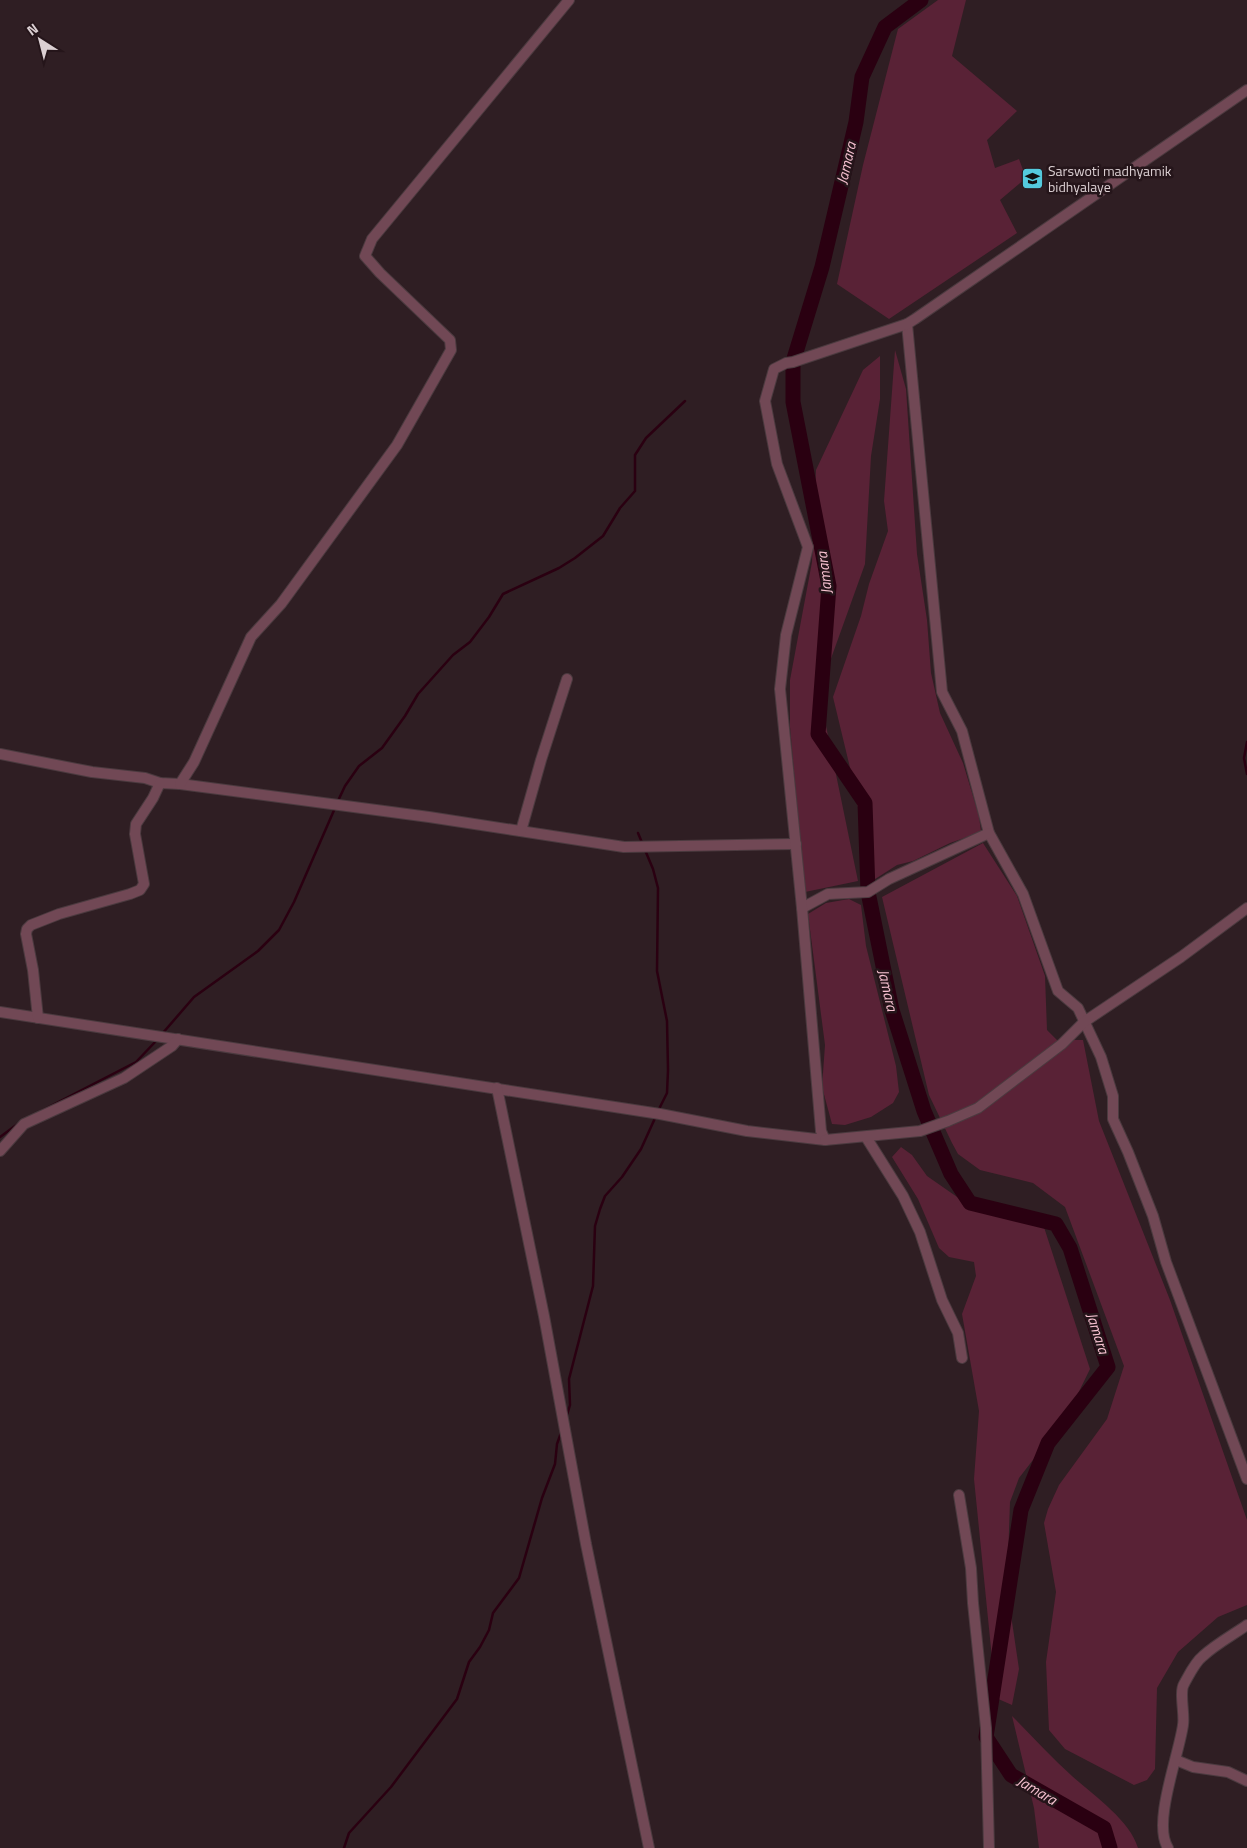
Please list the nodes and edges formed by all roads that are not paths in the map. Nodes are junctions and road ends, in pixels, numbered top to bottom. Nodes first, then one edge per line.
1 (569, 0) edge
2 (1247, 90) edge
3 (907, 324) junction
4 (567, 679) dead end
5 (0, 754) edge
6 (160, 783) junction
7 (180, 784) junction
8 (521, 831) junction
9 (989, 833) junction
10 (796, 844) junction
11 (802, 908) junction
12 (1247, 908) edge
13 (0, 1012) edge
14 (38, 1018) junction
15 (1084, 1022) junction
16 (178, 1039) junction
17 (497, 1088) junction
18 (866, 1137) junction
19 (825, 1140) junction
20 (0, 1151) edge
21 (962, 1358) dead end
22 (1247, 1479) edge
23 (959, 1495) dead end
24 (1247, 1625) edge
25 (1176, 1760) junction
26 (1247, 1781) edge
27 (650, 1848) edge
28 (989, 1848) edge
29 (1168, 1848) edge

1 - 7 street
2 - 3 street
3 - 9 street
3 - 10 street
4 - 8 street
5 - 6 street
6 - 7 street
6 - 14 street
7 - 8 street
8 - 10 street
9 - 11 street
9 - 15 street
10 - 11 street
11 - 19 street
12 - 15 street
13 - 14 street
14 - 16 street
15 - 18 street
15 - 22 street
16 - 17 street
16 - 20 street
17 - 19 street
17 - 27 street
18 - 19 street
18 - 21 street
23 - 28 street
24 - 25 street
25 - 26 street
25 - 29 street

